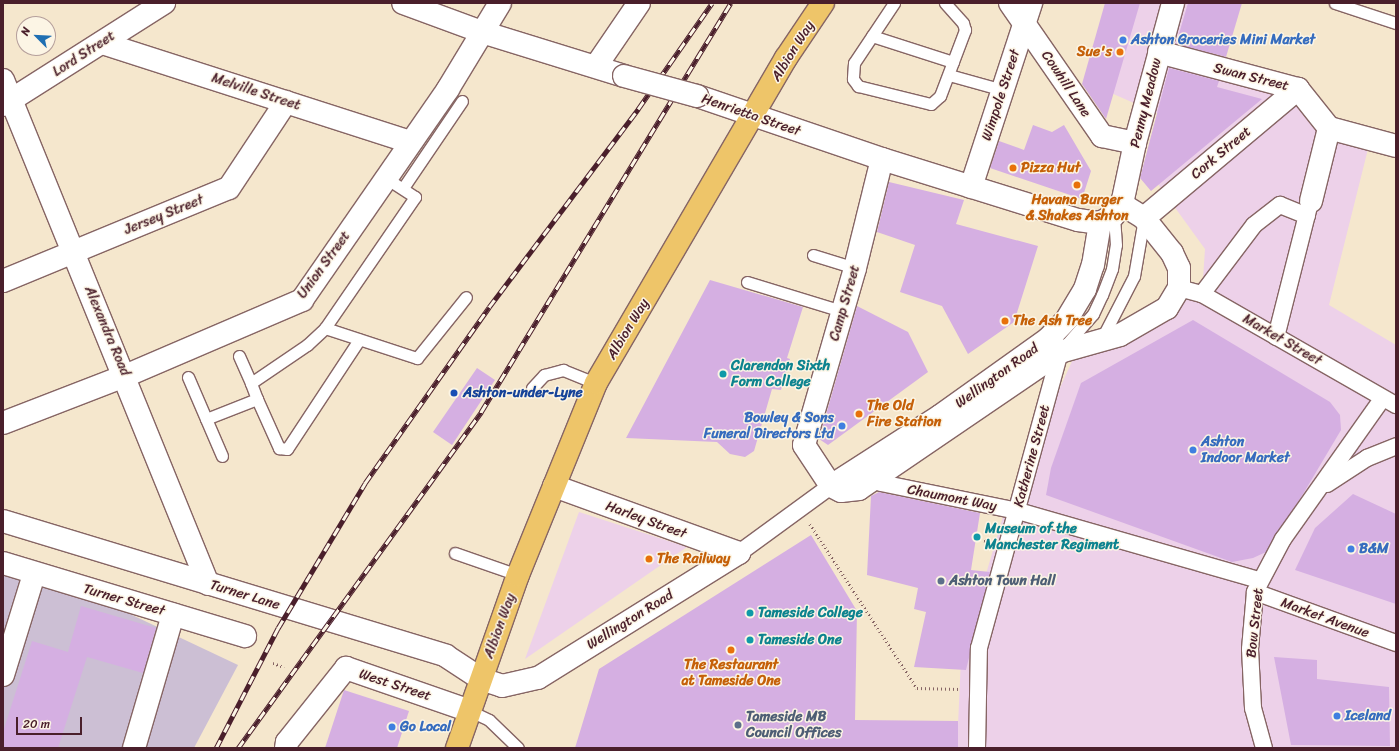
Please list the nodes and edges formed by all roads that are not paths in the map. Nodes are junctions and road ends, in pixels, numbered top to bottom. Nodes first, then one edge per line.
1 (164, 3) edge
2 (403, 3) edge
3 (500, 3) edge
4 (639, 3) edge
5 (823, 3) edge
6 (894, 3) edge
7 (945, 3) edge
8 (1010, 3) edge
9 (1030, 3) edge
10 (1173, 3) edge
11 (1336, 3) edge
12 (430, 7) edge
13 (1396, 23) edge
14 (1025, 24) junction
15 (482, 32) junction
16 (872, 36) junction
17 (102, 43) junction
18 (1159, 52) junction
19 (953, 62) junction
20 (596, 66) junction
21 (949, 75) junction
22 (3, 80) edge
23 (1298, 89) junction
24 (1002, 90) junction
25 (462, 101) dead end
26 (286, 102) junction
27 (7, 103) edge
28 (755, 116) junction
29 (1329, 128) junction
30 (411, 142) junction
31 (1136, 143) junction
32 (1396, 146) edge
33 (882, 159) junction
34 (395, 183) junction
35 (971, 187) junction
36 (1309, 208) junction
37 (1112, 214) junction
38 (1144, 218) junction
39 (74, 252) junction
40 (813, 255) dead end
41 (855, 268) junction
42 (3, 282) edge
43 (747, 282) dead end
44 (1178, 288) junction
45 (1202, 294) junction
46 (466, 297) dead end
47 (842, 311) junction
48 (325, 328) junction
49 (1276, 337) junction
50 (359, 340) junction
51 (1100, 341) junction
52 (1054, 346) junction
53 (239, 356) dead end
54 (125, 376) junction
55 (188, 377) dead end
56 (596, 383) junction
57 (251, 384) junction
58 (532, 388) dead end
59 (257, 399) junction
60 (1389, 402) edge
61 (206, 419) junction
62 (3, 423) edge
63 (1396, 446) edge
64 (222, 456) dead end
65 (877, 478) junction
66 (554, 486) junction
67 (831, 486) junction
68 (1319, 490) junction
69 (1018, 511) junction
70 (3, 521) edge
71 (455, 553) dead end
72 (739, 553) junction
73 (3, 563) edge
74 (34, 574) junction
75 (518, 575) junction
76 (208, 584) junction
77 (1257, 586) junction
78 (174, 615) junction
79 (245, 636) dead end
80 (1396, 643) edge
81 (3, 675) edge
82 (481, 679) junction
83 (470, 711) junction
84 (134, 748) edge
85 (286, 748) edge
86 (457, 748) edge
87 (518, 748) edge
88 (976, 748) edge
89 (1264, 748) edge

1 - 17 street, Lord Street
2 - 12 street, Henrietta Street
3 - 15 street, Union Street
4 - 20 street
5 - 28 highway, Albion Way
6 - 16 lane
7 - 19 lane
8 - 14 street, Cowhill Lane
9 - 14 street, Wimpole Street
10 - 18 street, Penny Meadow
11 - 13 lane
12 - 15 street, Henrietta Street
14 - 24 street, Wimpole Street
14 - 31 street, Cowhill Lane
15 - 20 street, Henrietta Street
15 - 30 street, Union Street
16 - 19 lane
16 - 21 lane
17 - 26 street, Melville Street
17 - 27 street, Lord Street
18 - 23 street, Swan Street
18 - 31 street, Penny Meadow
19 - 21 lane
20 - 28 street, Henrietta Street, bridge
21 - 24 lane
22 - 27 street, Alexandra Road
23 - 29 street, Swan Street
23 - 38 street, Cork Street
24 - 35 street, Wimpole Street
25 - 34 lane
26 - 30 street, Melville Street
26 - 39 street, Jersey Street
27 - 39 street, Alexandra Road
28 - 33 street, Henrietta Street
28 - 56 highway, Albion Way
29 - 32 street
29 - 36 street
30 - 34 street, Union Street
31 - 37 street, Penny Meadow
33 - 35 street, Henrietta Street
33 - 41 street, Camp Street
34 - 48 lane
34 - 54 street, Union Street
35 - 37 street, Henrietta Street
36 - 45 street
36 - 49 street
37 - 38 street
37 - 52 street, Wellington Road
38 - 44 street
38 - 51 lane
39 - 42 street, Jersey Street
39 - 54 street, Alexandra Road
40 - 41 lane
41 - 47 street, Camp Street
43 - 47 lane
44 - 45 street, Market Street
44 - 51 street
45 - 49 street, Market Street
46 - 50 lane
47 - 67 street, Camp Street
48 - 50 lane
48 - 57 lane
49 - 60 street, Market Street
50 - 59 lane
51 - 52 street
52 - 65 street, Wellington Road
52 - 67 street, Wellington Road
52 - 69 street, Katherine Street
53 - 57 lane
54 - 62 street, Union Street
54 - 76 street, Alexandra Road
55 - 61 lane
56 - 58 lane
56 - 66 highway, Albion Way
57 - 59 lane
59 - 61 lane
60 - 68 street, Bow Street
61 - 64 lane
63 - 68 street, Bow Street
65 - 67 street, Wellington Road
65 - 69 street, Chaumont Way
66 - 72 street, Harley Street
66 - 75 highway, Albion Way
67 - 72 street, Wellington Road
68 - 77 street, Bow Street
69 - 77 street, Chaumont Way
69 - 88 street, Katherine Street
70 - 76 street, Turner Lane
71 - 75 lane
72 - 82 street, Wellington Road
73 - 74 street, Turner Street
74 - 78 street, Turner Street
74 - 81 street
75 - 82 highway, Albion Way
76 - 82 street, Turner Lane
77 - 80 street, Market Avenue
77 - 89 street, Bow Street
78 - 79 street, Turner Street
78 - 84 street
82 - 83 highway
83 - 85 street, West Street
83 - 86 highway
83 - 87 lane

